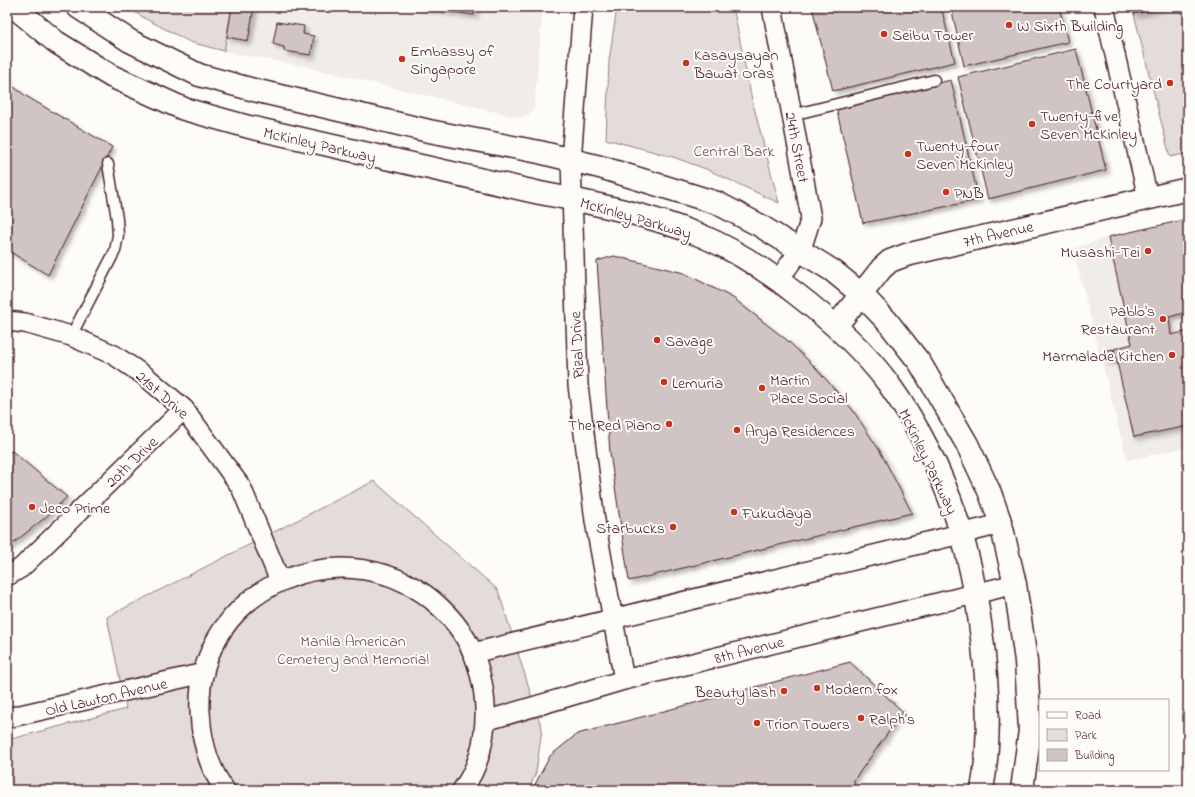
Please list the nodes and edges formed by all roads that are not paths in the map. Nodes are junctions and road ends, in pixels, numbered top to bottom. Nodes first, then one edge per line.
1 (14, 7) edge
2 (78, 7) edge
3 (583, 7) edge
4 (772, 7) edge
5 (1104, 7) edge
6 (934, 80) dead end
7 (792, 115) junction
8 (571, 160) junction
9 (108, 164) dead end
10 (1188, 189) edge
11 (1148, 198) junction
12 (571, 199) junction
13 (801, 250) junction
14 (778, 280) junction
15 (861, 294) junction
16 (7, 321) edge
17 (836, 326) junction
18 (71, 336) junction
19 (184, 409) junction
20 (1001, 524) junction
21 (962, 533) junction
22 (7, 576) edge
23 (280, 581) junction
24 (1015, 584) junction
25 (976, 594) junction
26 (612, 620) junction
27 (473, 652) junction
28 (204, 673) junction
29 (624, 680) junction
30 (7, 718) edge
31 (485, 721) junction
32 (225, 790) edge
33 (462, 790) edge
34 (982, 790) edge
35 (1022, 790) edge

1 - 12 main road, McKinley Parkway
2 - 8 main road
3 - 8 street, Rizal Drive
4 - 7 street, 24th Street
5 - 11 street
6 - 7 lane
7 - 13 street, 24th Street
8 - 12 street, Rizal Drive
8 - 13 main road
9 - 18 lane
10 - 11 main road, 7th Avenue
11 - 15 main road, 7th Avenue
12 - 14 main road, McKinley Parkway
12 - 26 street, Rizal Drive
13 - 14 street, 24th Street
13 - 15 main road
14 - 17 main road, McKinley Parkway
15 - 17 main road, 7th Avenue
15 - 20 main road
16 - 18 street, 21st Drive
17 - 21 main road, McKinley Parkway
18 - 19 street, 21st Drive
19 - 22 street, 20th Drive
19 - 23 street, 21st Drive
20 - 21 street
20 - 24 main road
21 - 25 main road, McKinley Parkway
21 - 26 street
23 - 27 street
23 - 28 street
24 - 25 street, 8th Avenue
24 - 35 main road
25 - 29 street, 8th Avenue
25 - 34 main road, McKinley Parkway
26 - 27 street
26 - 29 street, Rizal Drive
27 - 31 street
28 - 30 street, Old Lawton Avenue
28 - 32 street
29 - 31 street, 8th Avenue
31 - 33 street

